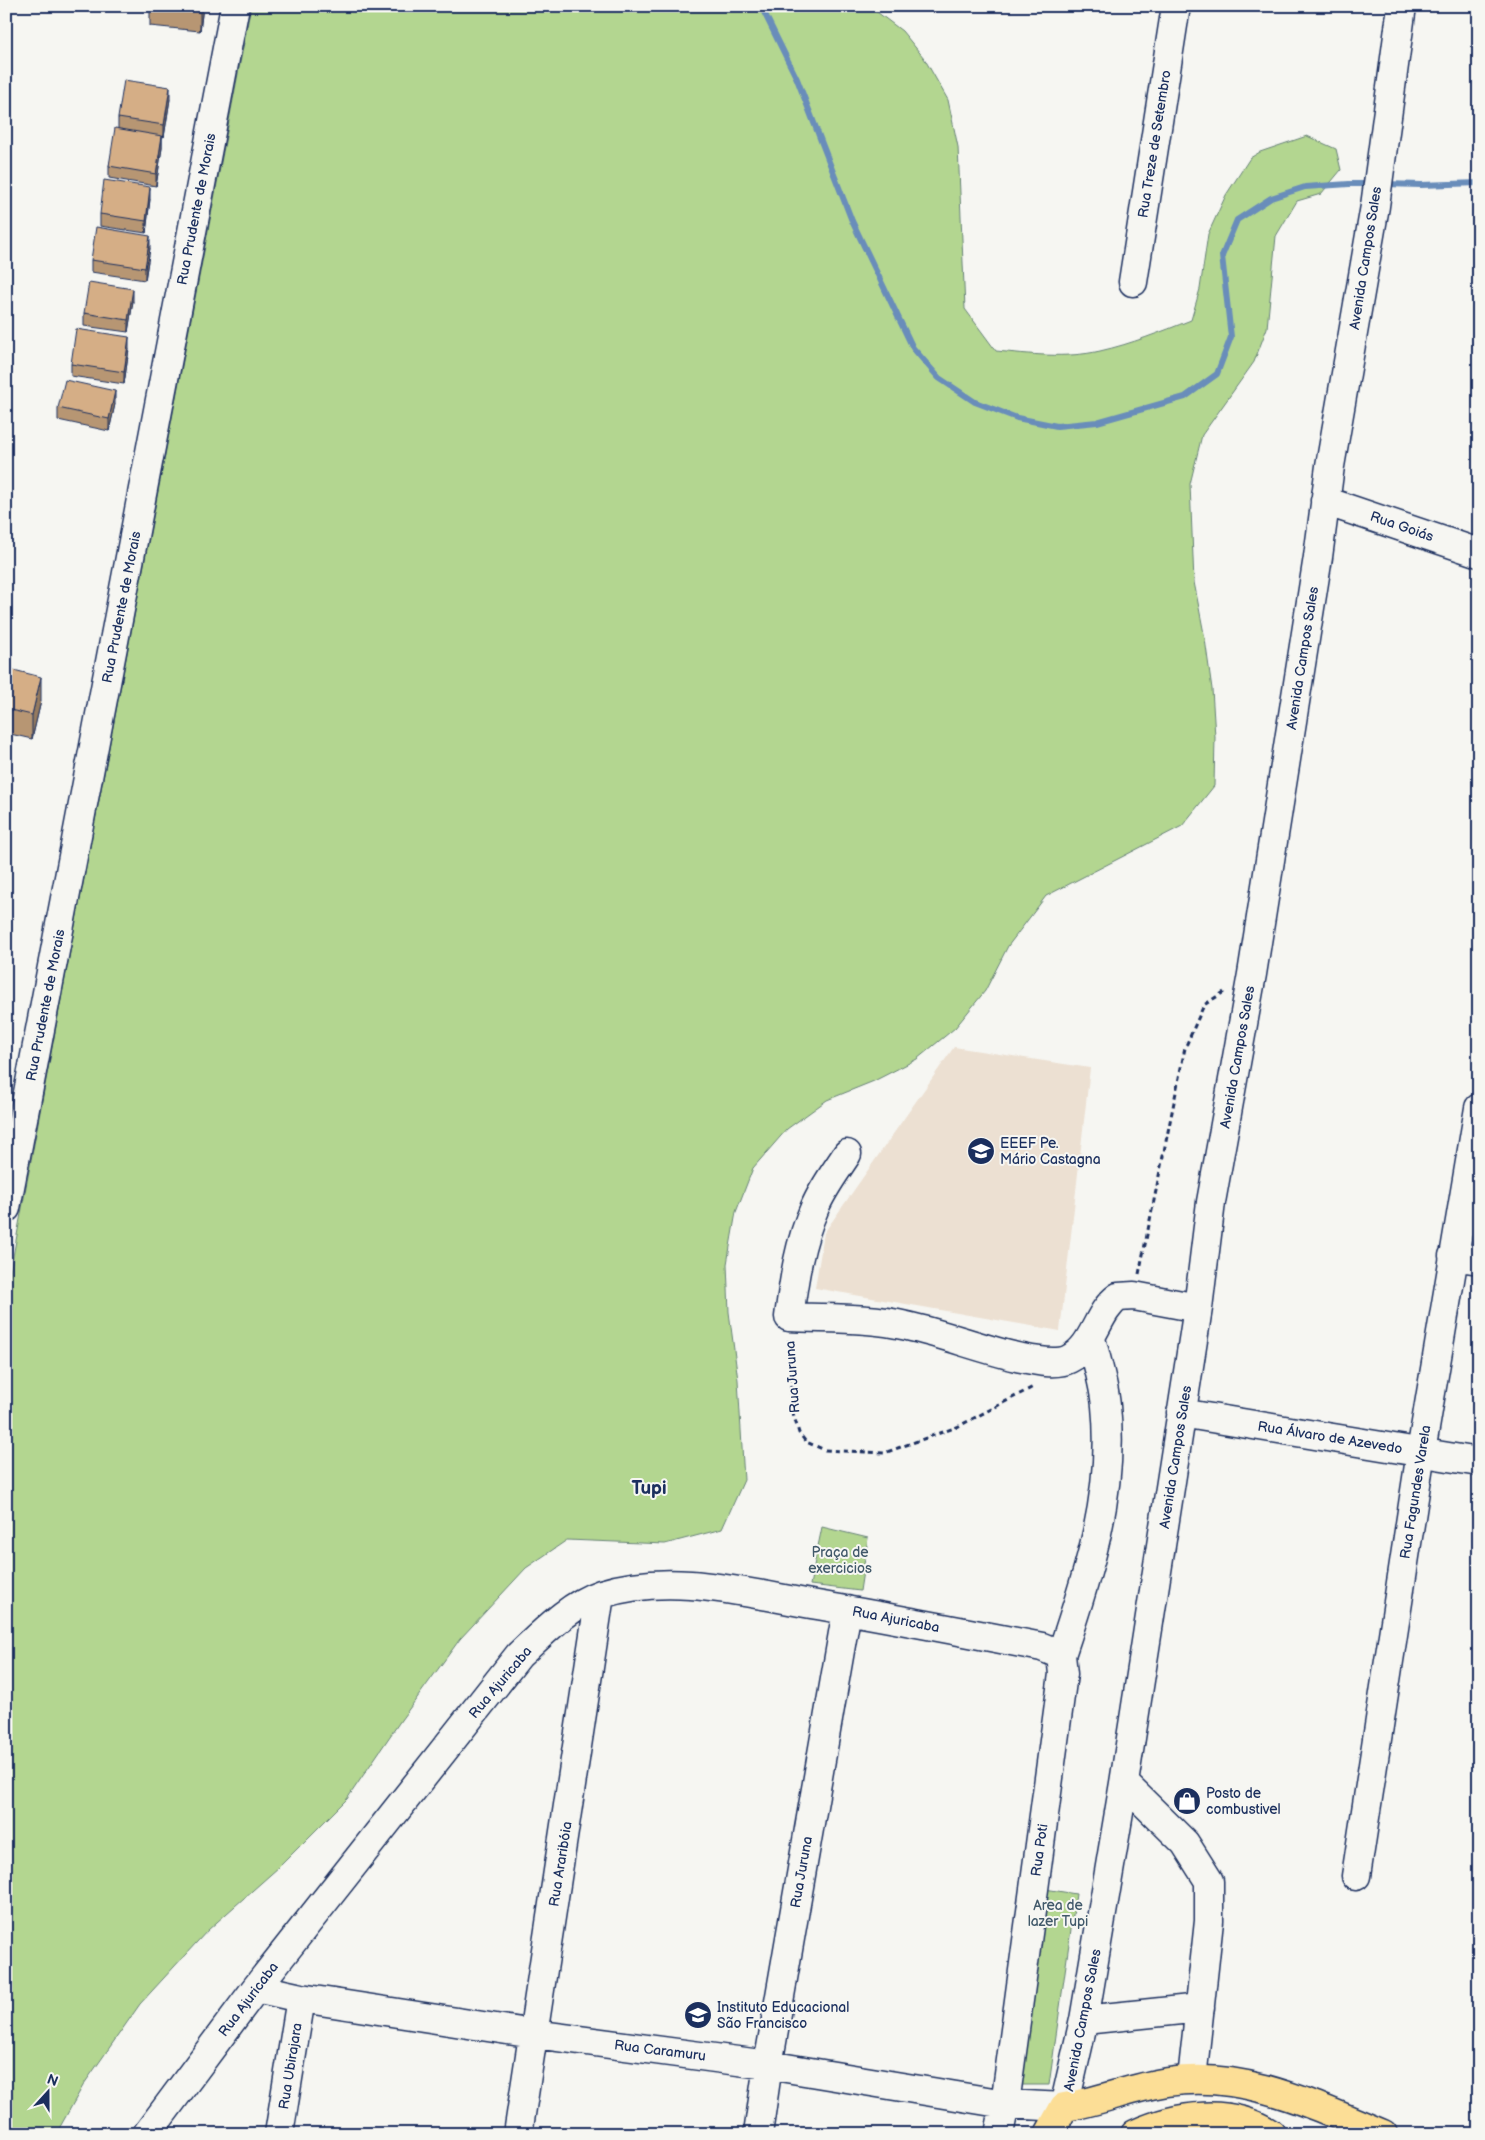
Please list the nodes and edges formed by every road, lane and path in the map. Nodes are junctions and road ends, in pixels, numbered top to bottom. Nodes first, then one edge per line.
1 (235, 6) edge
2 (1176, 6) edge
3 (1402, 6) edge
4 (1133, 282) dead end
5 (1325, 501) junction
6 (1479, 553) edge
7 (1252, 974) junction
8 (1479, 1108) edge
9 (847, 1154) dead end
10 (6, 1208) edge
11 (1466, 1258) edge
12 (1134, 1296) junction
13 (1198, 1308) junction
14 (789, 1316) junction
15 (1091, 1339) junction
16 (1068, 1360) junction
17 (1182, 1413) junction
18 (1421, 1452) junction
19 (1479, 1462) edge
20 (600, 1595) junction
21 (847, 1610) junction
22 (1061, 1655) junction
23 (1124, 1783) junction
24 (1356, 1876) dead end
25 (256, 1988) junction
26 (301, 1998) junction
27 (1200, 2008) junction
28 (1084, 2020) junction
29 (534, 2034) junction
30 (768, 2064) junction
31 (1192, 2079) junction
32 (1005, 2104) junction
33 (1064, 2107) junction
34 (147, 2134) edge
35 (279, 2134) edge
36 (518, 2134) edge
37 (758, 2134) edge
38 (999, 2134) edge
39 (1049, 2134) edge
40 (1135, 2134) edge
41 (1271, 2134) edge
42 (1384, 2134) edge

1 - 10 street, Rua Prudente de Morais
2 - 4 street, Rua Treze de Setembro
3 - 5 street, Avenida Campos Sales
5 - 6 street, Rua Goiás
5 - 7 street, Avenida Campos Sales
7 - 12 path
7 - 13 street, Avenida Campos Sales
8 - 11 street, Rua Fagundes Varela
9 - 14 street
11 - 18 street, Rua Fagundes Varela
12 - 13 street
12 - 15 street
13 - 17 street, Avenida Campos Sales
14 - 16 street
14 - 16 path, Rua Juruna
15 - 16 street
15 - 22 street
17 - 18 street, Rua Álvaro de Azevedo
17 - 23 street, Avenida Campos Sales
18 - 19 street, Rua Álvaro de Azevedo
18 - 24 street, Rua Fagundes Varela
20 - 21 street, Rua Ajuricaba
20 - 25 street, Rua Ajuricaba
20 - 29 street, Rua Araribóia
21 - 22 street, Rua Ajuricaba
21 - 30 street, Rua Juruna
22 - 32 street, Rua Poti
23 - 27 street
23 - 28 street, Avenida Campos Sales
25 - 26 street, Rua Caramuru
25 - 34 street, Rua Ajuricaba
26 - 29 street, Rua Caramuru
26 - 35 street, Rua Ubirajara
27 - 28 street
27 - 31 street
28 - 33 street, Avenida Campos Sales
29 - 30 street, Rua Caramuru
29 - 36 street, Rua Araribóia
30 - 32 street, Rua Caramuru
30 - 37 street, Rua Juruna
31 - 33 main road
31 - 42 main road
32 - 33 street, Rua Caramuru
32 - 38 street, Rua Poti
33 - 39 main road
40 - 41 main road

